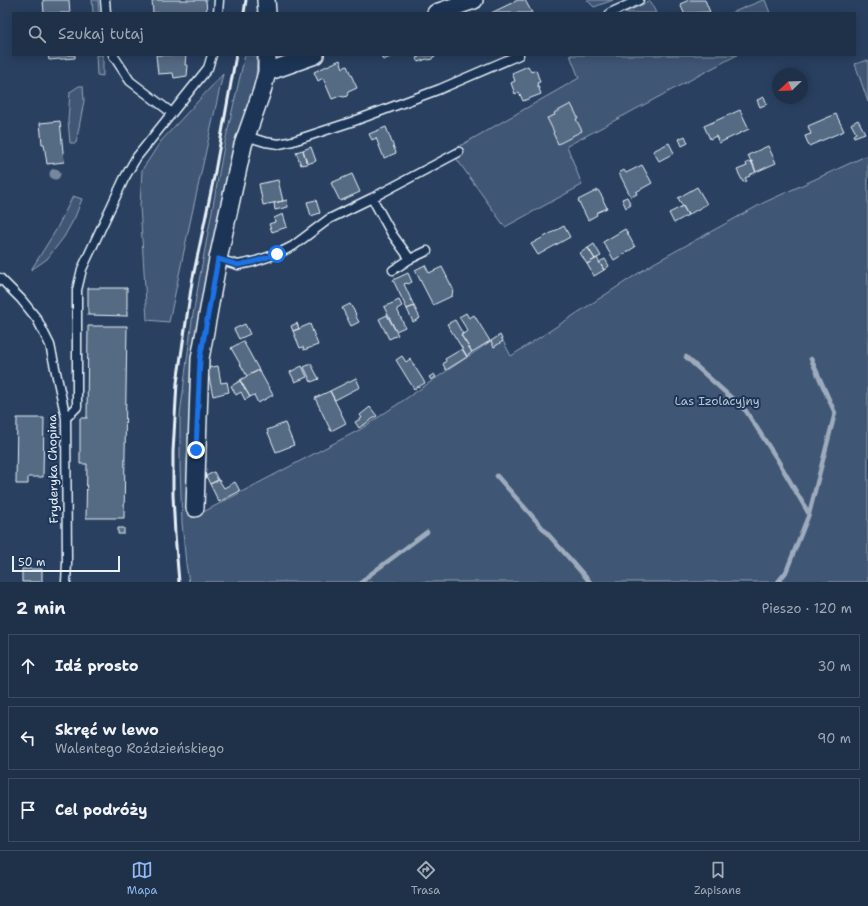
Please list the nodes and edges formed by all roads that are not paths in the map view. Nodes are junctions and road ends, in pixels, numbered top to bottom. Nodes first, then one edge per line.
1 (105, 0) edge
2 (219, 0) edge
3 (266, 0) edge
4 (474, 0) edge
5 (639, 0) edge
6 (106, 12) edge
7 (218, 12) edge
8 (267, 12) edge
9 (439, 12) edge
10 (612, 12) edge
11 (113, 56) edge
12 (212, 56) edge
13 (309, 56) edge
14 (517, 56) edge
15 (267, 63) edge
16 (172, 112) junction
17 (246, 136) junction
18 (459, 152) dead end
19 (372, 198) junction
20 (427, 251) dead end
21 (218, 259) junction
22 (410, 259) junction
23 (393, 270) dead end
24 (0, 278) edge
25 (66, 418) junction
26 (195, 508) dead end
27 (66, 582) edge

1 - 6 lane
2 - 7 lane
3 - 8 street
4 - 9 street
5 - 10 lane
11 - 16 lane
12 - 16 lane
13 - 15 street
14 - 17 lane
15 - 17 street
16 - 25 lane
17 - 21 street
18 - 19 lane
19 - 21 lane
19 - 22 lane
20 - 22 lane
21 - 26 street
22 - 23 lane
24 - 25 lane, Fryderyka Chopina
25 - 27 lane, Fryderyka Chopina

